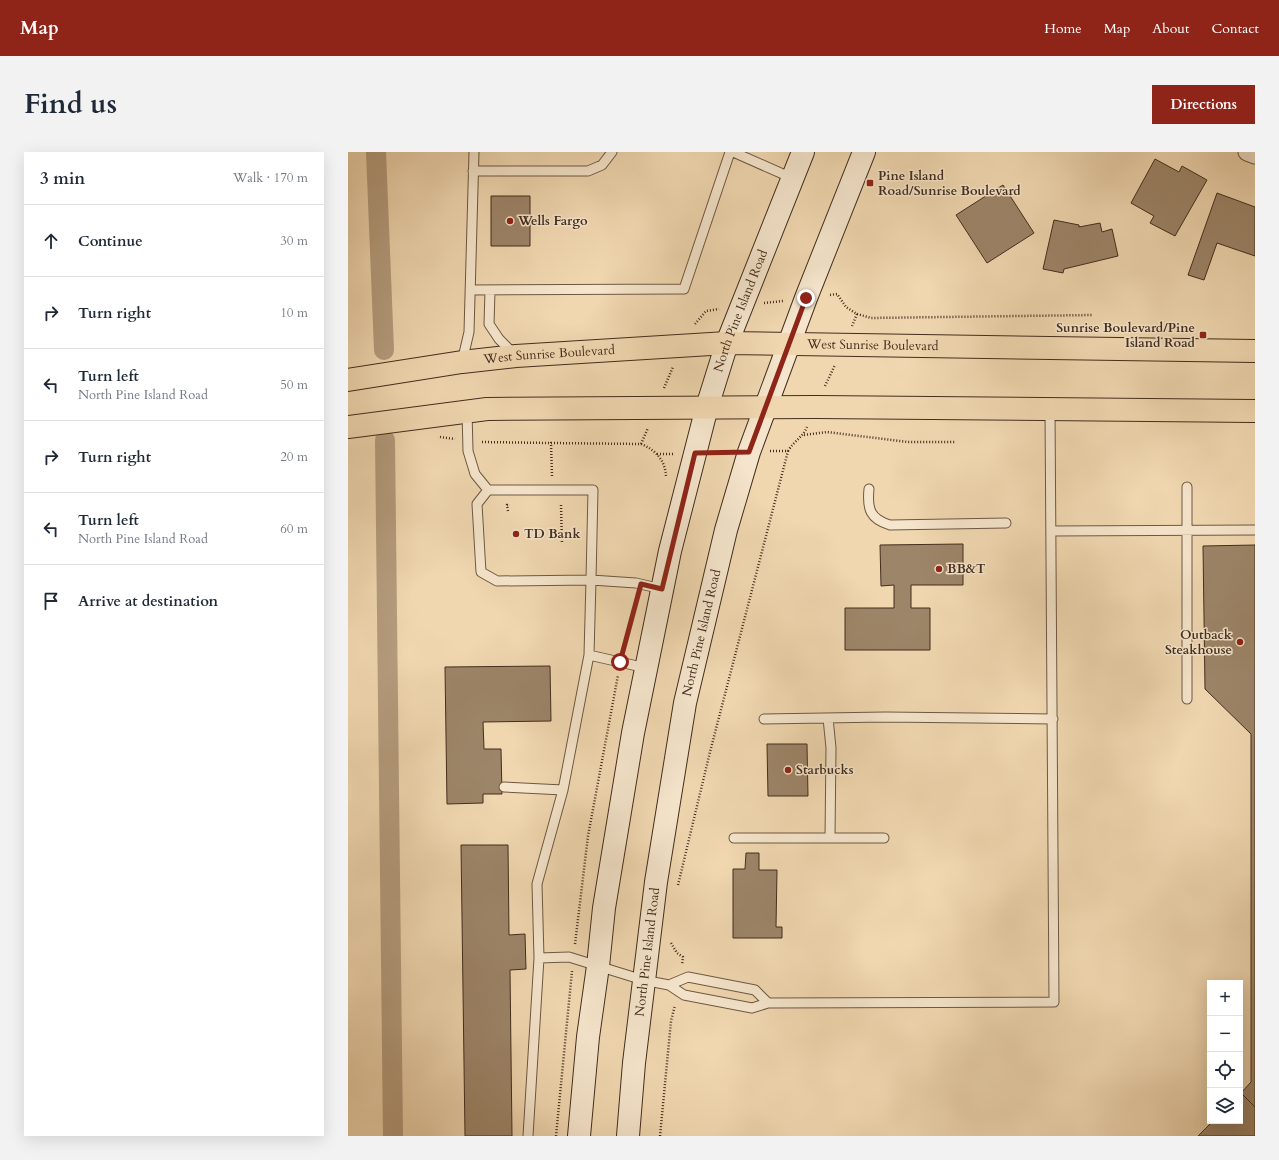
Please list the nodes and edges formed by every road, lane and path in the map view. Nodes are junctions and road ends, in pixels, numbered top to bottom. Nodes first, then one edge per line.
1 (474, 152) edge
2 (612, 152) edge
3 (730, 152) edge
4 (733, 152) edge
5 (802, 152) edge
6 (864, 152) edge
7 (1247, 152) edge
8 (1255, 155) edge
9 (473, 171) junction
10 (792, 178) junction
11 (470, 290) junction
12 (490, 291) junction
13 (806, 298) junction
14 (742, 306) junction
15 (857, 314) junction
16 (1093, 315) dead end
17 (727, 343) junction
18 (789, 344) junction
19 (844, 345) junction
20 (681, 346) junction
21 (1255, 351) edge
22 (516, 356) junction
23 (462, 362) junction
24 (348, 380) edge
25 (656, 407) junction
26 (707, 407) junction
27 (816, 407) junction
28 (766, 408) junction
29 (1050, 409) junction
30 (1255, 411) edge
31 (457, 412) junction
32 (348, 427) edge
33 (804, 435) junction
34 (437, 437) dead end
35 (468, 441) junction
36 (955, 442) dead end
37 (551, 443) junction
38 (641, 444) junction
39 (788, 451) junction
40 (749, 452) junction
41 (695, 453) junction
42 (657, 454) junction
43 (665, 484) dead end
44 (1187, 487) dead end
45 (869, 489) dead end
46 (488, 490) junction
47 (552, 490) junction
48 (507, 505) dead end
49 (508, 511) dead end
50 (1006, 524) dead end
51 (1187, 530) junction
52 (1255, 530) edge
53 (1051, 531) junction
54 (562, 544) dead end
55 (591, 580) junction
56 (641, 584) junction
57 (662, 589) junction
58 (589, 655) junction
59 (620, 662) junction
60 (646, 668) junction
61 (1187, 698) dead end
62 (828, 718) junction
63 (764, 719) dead end
64 (1053, 719) junction
65 (504, 787) dead end
66 (563, 790) junction
67 (734, 838) dead end
68 (830, 838) junction
69 (884, 838) dead end
70 (677, 889) dead end
71 (670, 941) dead end
72 (539, 958) junction
73 (574, 958) junction
74 (598, 966) junction
75 (643, 980) junction
76 (679, 981) junction
77 (669, 985) junction
78 (677, 991) junction
79 (768, 1003) junction
80 (528, 1136) edge
81 (556, 1136) edge
82 (579, 1136) edge
83 (628, 1136) edge
84 (660, 1136) edge

1 - 9 lane
2 - 9 lane
3 - 12 lane
4 - 10 lane
5 - 10 main road, North Pine Island Road
6 - 13 main road, North Pine Island Road
7 - 8 street
9 - 11 lane
10 - 14 main road, North Pine Island Road
11 - 12 lane
11 - 23 lane
12 - 22 lane
13 - 14 path
13 - 15 path
13 - 18 main road, North Pine Island Road
14 - 17 main road, North Pine Island Road
14 - 20 path
15 - 16 path
15 - 19 path
17 - 18 highway, West Sunrise Boulevard
17 - 20 highway, West Sunrise Boulevard
17 - 26 main road, North Pine Island Road
18 - 19 highway, West Sunrise Boulevard
18 - 28 main road, North Pine Island Road
19 - 21 highway, West Sunrise Boulevard
19 - 27 path
20 - 22 highway, West Sunrise Boulevard
20 - 25 path
22 - 23 highway, West Sunrise Boulevard
23 - 24 highway, West Sunrise Boulevard
25 - 26 highway
25 - 31 highway
25 - 38 path
26 - 28 highway
26 - 41 main road, North Pine Island Road
27 - 28 highway
27 - 29 highway
27 - 33 path
28 - 40 main road, North Pine Island Road
29 - 30 highway
29 - 53 lane
31 - 32 highway
31 - 35 lane
33 - 36 path
33 - 39 path
34 - 35 path
35 - 37 path
35 - 46 lane
37 - 38 path
37 - 47 path
38 - 42 path
39 - 40 path
39 - 70 path
40 - 41 path
40 - 75 main road, North Pine Island Road
41 - 42 path
41 - 57 main road, North Pine Island Road
42 - 43 path
44 - 51 lane
45 - 50 lane
46 - 47 lane
46 - 55 lane
47 - 54 path
47 - 55 lane
48 - 49 path
51 - 52 lane
51 - 53 lane
51 - 61 lane
53 - 64 lane
55 - 56 lane
55 - 58 lane
56 - 57 lane
56 - 59 path
57 - 60 main road, North Pine Island Road
58 - 59 lane
58 - 66 lane
59 - 60 lane
59 - 73 path
60 - 74 main road, North Pine Island Road
62 - 63 lane
62 - 64 lane
62 - 68 lane
64 - 79 lane
65 - 66 lane
66 - 72 lane
67 - 68 lane
68 - 69 lane
71 - 76 path
72 - 73 lane
72 - 80 lane
73 - 74 lane
73 - 81 path
74 - 75 lane
74 - 82 main road, North Pine Island Road
75 - 77 lane
75 - 83 main road, North Pine Island Road
76 - 77 lane
76 - 79 lane
77 - 78 lane
78 - 79 lane
78 - 84 path

